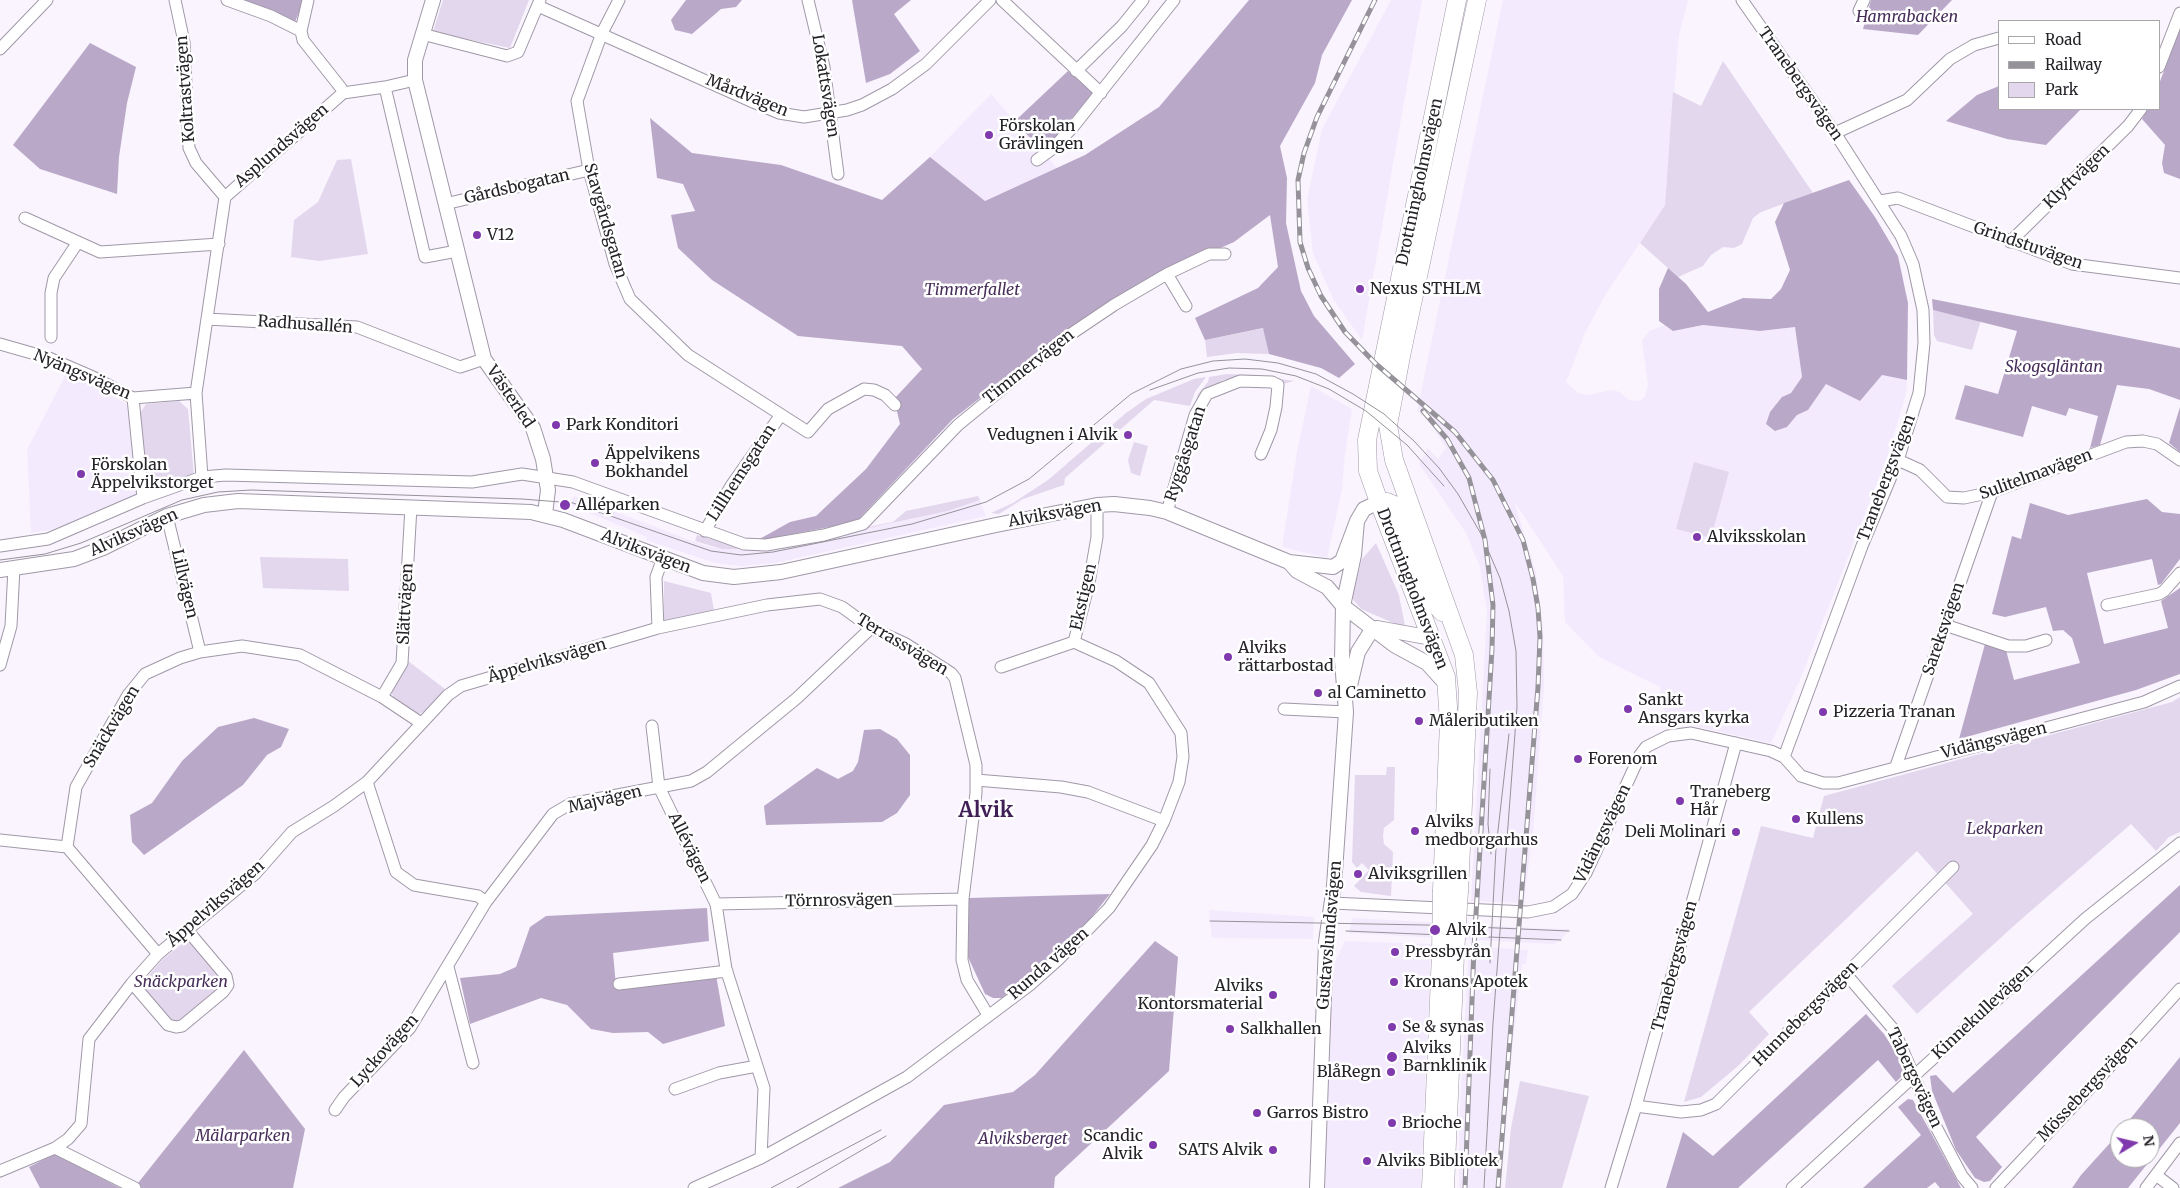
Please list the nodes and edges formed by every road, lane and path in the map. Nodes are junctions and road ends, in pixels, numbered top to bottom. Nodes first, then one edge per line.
1 (48, 0) edge
2 (176, 0) edge
3 (227, 0) edge
4 (308, 0) edge
5 (433, 0) edge
6 (619, 0) edge
7 (808, 0) edge
8 (990, 0) edge
9 (1002, 0) edge
10 (1143, 0) edge
11 (1174, 0) edge
12 (1457, 0) edge
13 (1742, 0) edge
14 (1864, 0) edge
15 (539, 3) edge
16 (1477, 3) edge
17 (1859, 11) dead end
18 (2180, 13) edge
19 (300, 31) junction
20 (602, 33) junction
21 (422, 34) junction
22 (1998, 38) edge
23 (0, 49) edge
24 (2160, 60) edge
25 (1076, 71) junction
26 (415, 80) junction
27 (385, 88) junction
28 (1101, 93) junction
29 (343, 94) junction
30 (2140, 110) edge
31 (830, 113) junction
32 (1834, 133) junction
33 (1037, 160) dead end
34 (589, 170) junction
35 (838, 174) dead end
36 (225, 197) junction
37 (1880, 201) junction
38 (445, 204) junction
39 (24, 218) dead end
40 (78, 242) junction
41 (2010, 242) junction
42 (219, 244) junction
43 (457, 251) junction
44 (1225, 254) dead end
45 (1168, 274) junction
46 (2180, 278) edge
47 (1186, 306) dead end
48 (207, 319) junction
49 (51, 337) dead end
50 (0, 344) edge
51 (484, 359) junction
52 (196, 393) junction
53 (133, 398) junction
54 (895, 405) dead end
55 (780, 416) junction
56 (1261, 454) dead end
57 (1898, 460) junction
58 (2180, 460) edge
59 (545, 477) junction
60 (202, 478) junction
61 (1992, 492) junction
62 (143, 498) junction
63 (1378, 502) junction
64 (1097, 505) junction
65 (411, 507) junction
66 (1167, 512) junction
67 (545, 514) junction
68 (167, 516) junction
69 (1357, 522) junction
70 (864, 524) joint
71 (705, 531) junction
72 (0, 546) edge
73 (663, 558) junction
74 (1289, 562) junction
75 (14, 568) junction
76 (0, 570) edge
77 (2180, 573) edge
78 (2107, 605) dead end
79 (1343, 606) junction
80 (1451, 617) junction
81 (1945, 625) junction
82 (658, 628) junction
83 (872, 628) junction
84 (1374, 628) junction
85 (1432, 638) junction
86 (2046, 640) dead end
87 (1074, 642) junction
88 (200, 652) junction
89 (0, 665) edge
90 (1001, 667) dead end
91 (2180, 686) edge
92 (1448, 689) junction
93 (382, 697) junction
94 (1346, 707) junction
95 (1284, 709) dead end
96 (421, 723) junction
97 (652, 726) dead end
98 (1736, 743) junction
99 (1784, 757) junction
100 (1896, 766) junction
101 (976, 780) junction
102 (367, 782) junction
103 (660, 787) junction
104 (1164, 820) junction
105 (0, 840) edge
106 (2180, 844) edge
107 (68, 847) junction
108 (1953, 867) dead end
109 (1450, 890) junction
110 (963, 899) junction
111 (486, 902) junction
112 (1332, 903) junction
113 (716, 904) junction
114 (188, 931) junction
115 (1448, 953) junction
116 (158, 954) junction
117 (448, 967) junction
118 (727, 971) junction
119 (1846, 974) junction
120 (132, 983) junction
121 (619, 984) dead end
122 (2180, 989) edge
123 (988, 1015) junction
124 (473, 1062) dead end
125 (757, 1066) junction
126 (1915, 1075) junction
127 (675, 1088) dead end
128 (1636, 1106) junction
129 (335, 1110) dead end
130 (2180, 1142) edge
131 (54, 1148) junction
132 (761, 1158) junction
133 (0, 1171) edge
134 (2156, 1174) junction
135 (134, 1188) edge
136 (694, 1188) edge
137 (1316, 1188) edge
138 (1430, 1188) edge
139 (1445, 1188) edge
140 (1611, 1188) edge
141 (1792, 1188) edge
142 (1972, 1188) edge
143 (1996, 1188) edge
144 (2146, 1188) edge
145 (2172, 1188) edge

1 - 23 street
2 - 36 street, Koltrastvägen
3 - 19 street
4 - 19 street
5 - 21 street, Västerled
6 - 20 street, Stavgårdsgatan
7 - 31 street, Lokattsvägen
8 - 31 street, Mårdvägen
9 - 25 street
10 - 25 street
11 - 28 street
12 - 63 main road, Drottningholmsvägen
13 - 32 street, Tranebergsvägen
14 - 17 street
15 - 20 street, Mårdvägen
15 - 21 street
16 - 80 main road, Drottningholmsvägen
18 - 24 street
19 - 29 street
20 - 31 street, Mårdvägen
20 - 34 street, Stavgårdsgatan
21 - 26 street, Västerled
22 - 32 street
25 - 28 street
26 - 27 street, Asplundsvägen
26 - 38 street, Västerled
27 - 29 street, Asplundsvägen
27 - 43 street
28 - 33 street
29 - 36 street, Asplundsvägen
30 - 41 street, Klyftvägen
31 - 35 street, Lokattsvägen
32 - 37 street, Tranebergsvägen
34 - 38 street, Gårdsbogatan
34 - 55 street, Stavgårdsgatan
36 - 42 street, Asplundsvägen
37 - 41 street, Grindstuvägen
37 - 57 street, Tranebergsvägen
38 - 43 street, Västerled
39 - 40 street
40 - 42 street
40 - 49 street
41 - 46 street, Grindstuvägen
42 - 48 street, Asplundsvägen
43 - 51 street, Västerled
44 - 45 street, Timmervägen
45 - 47 street
45 - 70 street, Timmervägen
48 - 51 street, Radhusallén
48 - 52 street, Asplundsvägen
50 - 53 street, Nyängsvägen
51 - 59 street, Västerled
52 - 53 street, Nyängsvägen
52 - 60 street, Asplundsvägen
53 - 62 street
54 - 55 street, Stavgårdsgatan
55 - 71 street, Lillhemsgatan
56 - 66 street, Ryggåsgatan
57 - 61 street, Sulitelmavägen
57 - 99 street, Tranebergsvägen
58 - 61 street, Sulitelmavägen
59 - 60 street, Alviksvägen
59 - 67 street, Västerled
59 - 71 street, Alviksvägen
60 - 62 street, Alviksvägen
61 - 81 street, Sareksvägen
62 - 72 street, Alviksvägen
63 - 69 street
63 - 80 main road
63 - 85 main road, Drottningholmsvägen
64 - 66 street, Alviksvägen
64 - 73 street, Alviksvägen
64 - 87 street, Ekstigen
65 - 67 street, Alviksvägen
65 - 68 street, Alviksvägen
65 - 93 street, Slättvägen
66 - 74 street, Alviksvägen
67 - 73 street, Alviksvägen
68 - 75 street, Alviksvägen
68 - 88 street, Lillvägen
69 - 74 street, Alviksvägen
69 - 79 street, Gustavslundsvägen
70 - 71 street, Alviksvägen
73 - 82 street
74 - 79 street, Alviksvägen
75 - 76 street, Alviksvägen
75 - 89 street
77 - 78 street
79 - 84 street, Alviksvägen
79 - 94 street, Gustavslundsvägen
80 - 85 main road
80 - 109 main road, Drottningholmsvägen
81 - 86 street
81 - 100 street, Sareksvägen
82 - 83 street, Terrassvägen
82 - 96 street, Äppelviksvägen
83 - 101 street, Terrassvägen
83 - 103 street, Majvägen
84 - 85 street
84 - 92 street, Alviksvägen
84 - 94 street, Gustavslundsvägen
85 - 92 main road, Drottningholmsvägen
87 - 90 street, Ekstigen
87 - 104 street, Runda vägen
88 - 93 street, Snäckvägen
88 - 107 street, Snäckvägen
91 - 100 street, Vidängsvägen
92 - 109 main road, Drottningholmsvägen
93 - 96 street, Snäckvägen
94 - 95 street
94 - 112 street, Gustavslundsvägen
96 - 102 street, Äppelviksvägen
97 - 103 street, Allévägen
98 - 99 street, Vidängsvägen
98 - 112 street, Vidängsvägen
98 - 128 street, Tranebergsvägen
99 - 100 street, Vidängsvägen
101 - 104 street
101 - 110 street, Terrassvägen
102 - 111 street
102 - 114 street, Äppelviksvägen
103 - 111 street, Majvägen
103 - 113 street, Allévägen
104 - 123 street, Runda vägen
105 - 107 street
106 - 126 street, Kinnekullevägen
107 - 116 street
108 - 119 street, Hunnebergsvägen
109 - 115 main road, Drottningholmsvägen, bridge
110 - 113 street, Törnrosvägen
110 - 123 street, Terrassvägen
111 - 117 street, Lyckovägen
112 - 137 street, Gustavslundsvägen
113 - 118 street, Allévägen
114 - 116 street, Äppelviksvägen
114 - 120 street
115 - 138 main road, Drottningholmsvägen
115 - 139 main road, Drottningholmsvägen
116 - 120 street, Äppelviksvägen
117 - 124 street
117 - 129 street, Lyckovägen
118 - 121 street
118 - 125 street, Allévägen
119 - 126 street, Tabergsvägen
119 - 128 street, Hunnebergsvägen
120 - 131 street, Äppelviksvägen
122 - 143 street, Mössebergsvägen
123 - 132 street, Runda vägen
125 - 127 street
125 - 132 street, Allévägen
126 - 141 street, Kinnekullevägen
126 - 142 street, Tabergsvägen
128 - 140 street, Tranebergsvägen
130 - 134 street
131 - 133 street, Äppelviksvägen
131 - 135 street
132 - 136 street, Runda vägen
134 - 144 street
134 - 145 street

